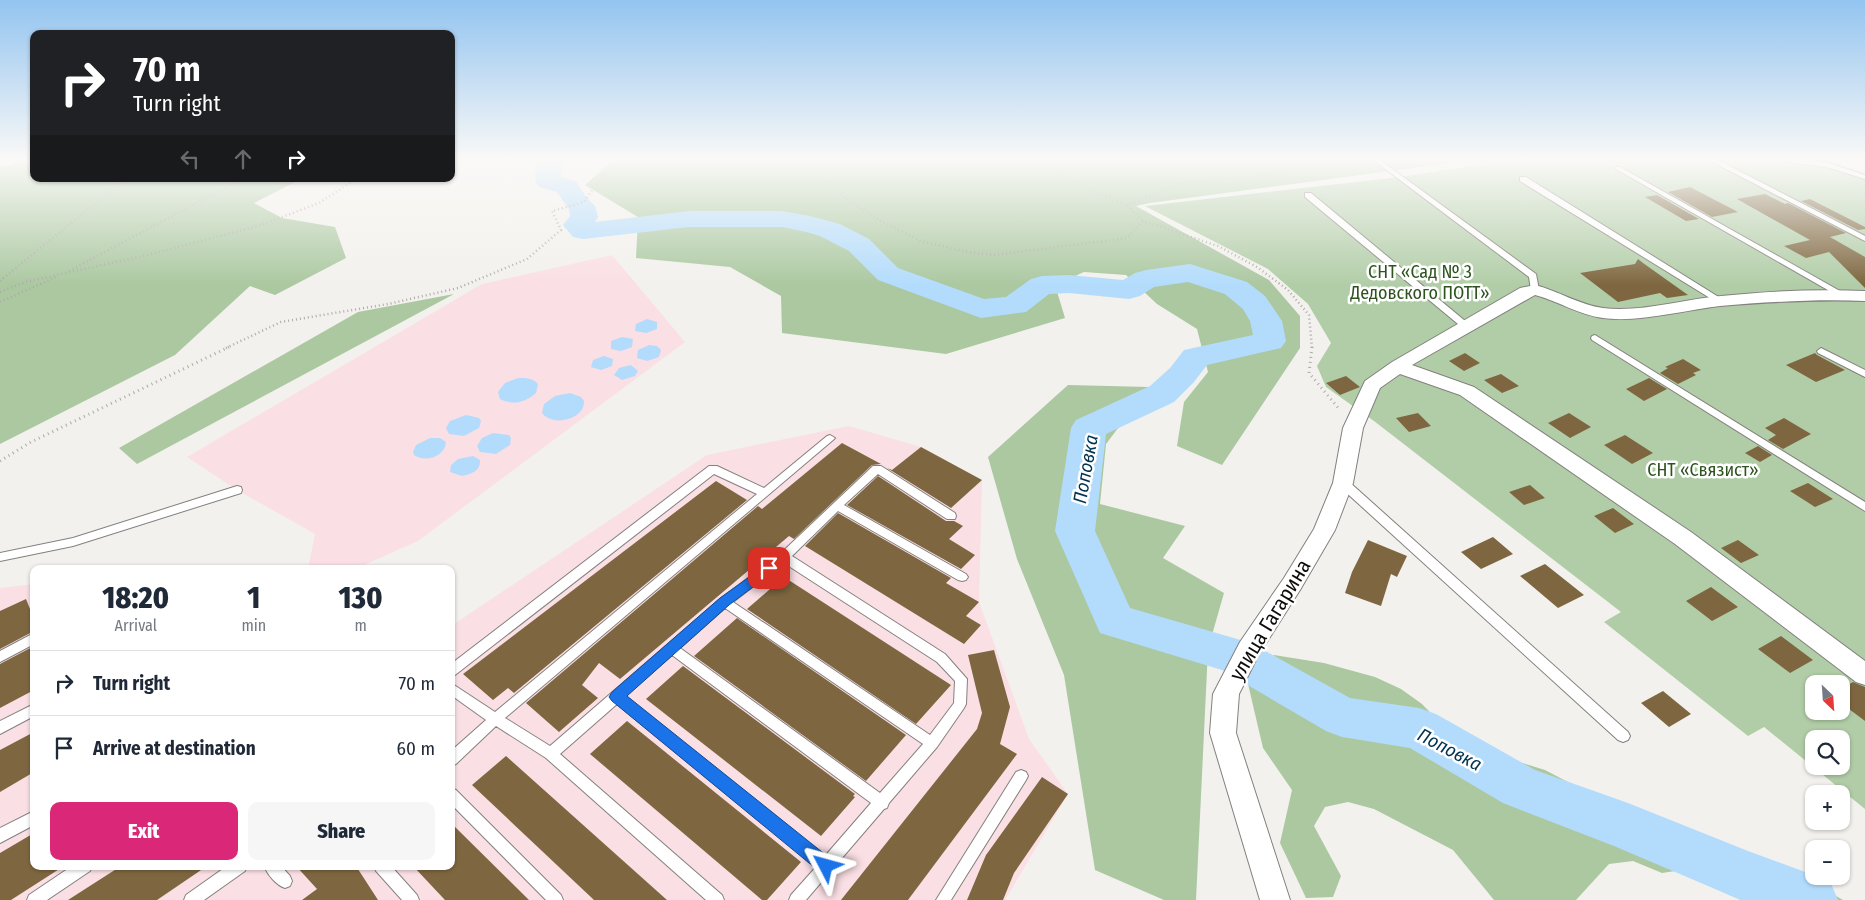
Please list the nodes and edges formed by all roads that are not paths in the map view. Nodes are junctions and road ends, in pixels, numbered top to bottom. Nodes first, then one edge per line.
1 (1315, 201) edge
2 (1432, 201) edge
3 (1559, 201) edge
4 (1676, 201) edge
5 (1791, 201) edge
6 (1865, 239) edge
7 (1535, 290) junction
8 (1843, 295) junction
9 (1865, 296) edge
10 (1721, 301) junction
11 (1467, 327) junction
12 (1595, 338) dead end
13 (1821, 351) dead end
14 (1398, 366) junction
15 (1865, 374) edge
16 (830, 438) dead end
17 (1343, 483) junction
18 (237, 490) dead end
19 (765, 493) junction
20 (837, 506) junction
21 (1865, 507) edge
22 (951, 516) dead end
23 (0, 557) edge
24 (784, 557) junction
25 (962, 578) dead end
26 (724, 602) junction
27 (30, 640) edge
28 (672, 648) junction
29 (0, 657) edge
30 (455, 668) edge
31 (1865, 675) edge
32 (455, 691) edge
33 (617, 697) junction
34 (30, 710) edge
35 (495, 719) junction
36 (0, 728) edge
37 (1623, 736) dead end
38 (932, 743) junction
39 (551, 754) junction
40 (455, 756) edge
41 (1021, 776) dead end
42 (455, 798) edge
43 (882, 803) junction
44 (30, 818) edge
45 (0, 836) edge
46 (826, 866) junction
47 (79, 870) edge
48 (234, 870) edge
49 (275, 870) edge
50 (385, 870) edge
51 (285, 881) dead end
52 (34, 900) edge
53 (191, 900) edge
54 (412, 900) edge
55 (556, 900) edge
56 (717, 900) edge
57 (796, 900) edge
58 (943, 900) edge
59 (1275, 900) edge

1 - 11 lane
2 - 7 lane
3 - 10 lane
4 - 8 lane
5 - 6 lane
7 - 10 street
7 - 11 street, улица Гагарина
8 - 9 street
8 - 10 street
11 - 14 street, улица Гагарина
12 - 21 lane
13 - 15 lane
14 - 17 street, улица Гагарина
14 - 31 street
16 - 19 lane
17 - 37 lane
17 - 59 street, улица Гагарина
18 - 23 lane
19 - 30 lane
19 - 35 lane
20 - 22 lane
20 - 24 lane
20 - 25 lane
24 - 26 lane
24 - 38 lane
26 - 28 lane
26 - 38 lane
27 - 29 lane
28 - 33 lane
28 - 43 lane
32 - 35 lane
33 - 39 lane
33 - 46 lane
34 - 36 lane
35 - 39 lane
35 - 40 lane
38 - 43 lane
39 - 56 lane
41 - 58 lane
42 - 55 lane
43 - 46 lane
44 - 45 lane
46 - 57 lane
47 - 52 lane
48 - 53 lane
49 - 51 lane
50 - 54 lane

